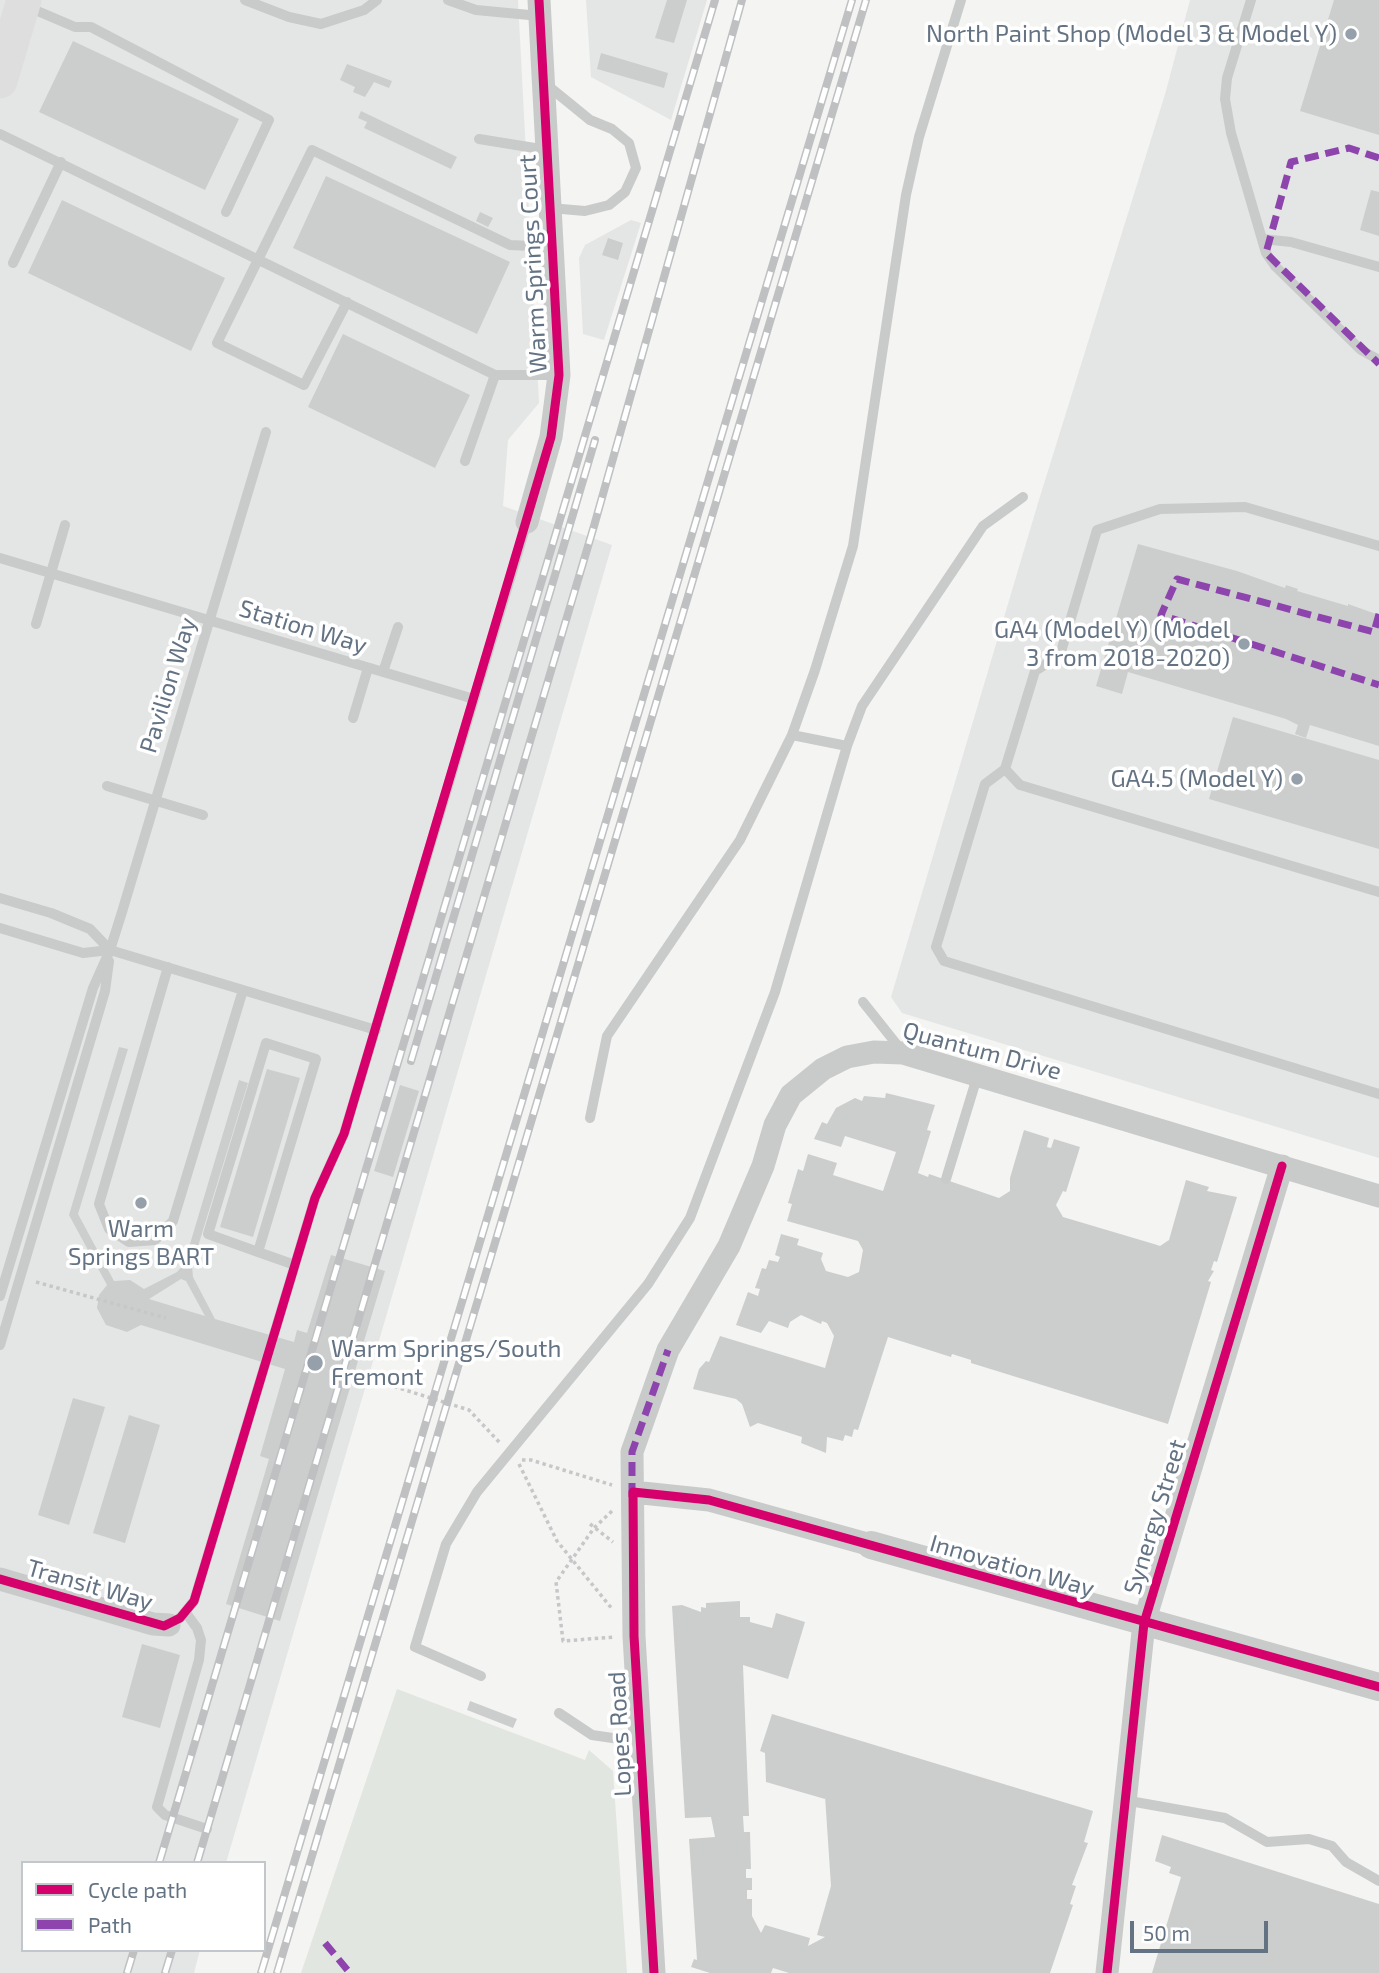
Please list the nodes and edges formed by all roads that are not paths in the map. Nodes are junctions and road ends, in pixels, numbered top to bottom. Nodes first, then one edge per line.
1 (245, 0) edge
2 (377, 0) edge
3 (448, 0) edge
4 (961, 0) edge
5 (1251, 0) edge
6 (23, 2) edge
7 (540, 8) edge
8 (0, 81) edge
9 (543, 81) junction
10 (0, 134) edge
11 (479, 139) dead end
12 (547, 150) junction
13 (61, 162) junction
14 (550, 208) junction
15 (226, 212) dead end
16 (1263, 239) junction
17 (552, 247) junction
18 (257, 258) junction
19 (13, 263) dead end
20 (1379, 267) edge
21 (347, 302) junction
22 (1379, 360) edge
23 (495, 375) junction
24 (559, 375) junction
25 (266, 432) dead end
26 (465, 461) dead end
27 (1023, 497) dead end
28 (527, 522) joint
29 (65, 524) dead end
30 (1379, 546) edge
31 (0, 558) edge
32 (51, 573) junction
33 (209, 621) junction
34 (36, 624) dead end
35 (398, 627) dead end
36 (368, 667) junction
37 (383, 672) junction
38 (474, 699) junction
39 (352, 718) dead end
40 (792, 735) junction
41 (847, 746) junction
42 (1005, 769) junction
43 (107, 786) dead end
44 (155, 801) junction
45 (202, 816) dead end
46 (1379, 892) edge
47 (0, 898) edge
48 (0, 928) edge
49 (110, 950) junction
50 (168, 967) junction
51 (243, 990) junction
52 (863, 1002) dead end
53 (376, 1030) junction
54 (903, 1053) junction
55 (978, 1074) junction
56 (1379, 1094) edge
57 (590, 1118) dead end
58 (1282, 1166) junction
59 (946, 1179) dead end
60 (1379, 1196) edge
61 (257, 1252) junction
62 (295, 1265) junction
63 (0, 1296) edge
64 (0, 1345) edge
65 (633, 1492) junction
66 (871, 1545) joint
67 (0, 1579) edge
68 (177, 1619) junction
69 (1144, 1623) junction
70 (481, 1676) dead end
71 (1379, 1687) edge
72 (559, 1713) dead end
73 (640, 1742) junction
74 (1124, 1800) junction
75 (207, 1829) dead end
76 (1379, 1881) edge
77 (653, 1973) edge
78 (1107, 1973) edge

1 - 2 lane
3 - 7 lane
4 - 40 lane
5 - 16 lane
6 - 8 main road
6 - 15 lane
7 - 9 street, Warm Springs Court
9 - 12 street, Warm Springs Court
9 - 14 lane
10 - 13 lane
11 - 12 lane
12 - 14 street, Warm Springs Court
13 - 18 lane
13 - 19 lane
14 - 17 street, Warm Springs Court
16 - 20 lane
16 - 22 lane
17 - 18 lane
17 - 24 street, Warm Springs Court
18 - 21 lane
18 - 21 lane
21 - 23 lane
23 - 24 lane
23 - 26 lane
24 - 28 street, Warm Springs Court
25 - 33 lane, Pavilion Way
27 - 41 lane
28 - 38 lane
29 - 32 lane
30 - 42 lane
31 - 32 lane, Station Way
32 - 33 lane, Station Way
32 - 34 lane
33 - 36 lane, Station Way
33 - 44 lane, Pavilion Way
35 - 37 lane
36 - 37 lane, Station Way
36 - 39 lane
37 - 38 lane, Station Way
38 - 53 lane
40 - 41 lane
40 - 57 lane
41 - 70 lane
42 - 46 lane
42 - 56 lane
43 - 44 lane
44 - 45 lane
44 - 49 lane, Pavilion Way
47 - 49 lane
48 - 49 lane
49 - 50 lane
49 - 63 lane, Pavilion Way
49 - 64 lane, Pavilion Way
50 - 51 lane
50 - 51 lane
51 - 53 lane
52 - 54 lane
53 - 62 lane
54 - 55 street, Quantum Drive
54 - 65 street, Quantum Drive
55 - 58 street, Quantum Drive
55 - 59 lane
58 - 60 street, Quantum Drive
58 - 69 street, Synergy Street
61 - 61 lane
61 - 62 lane
62 - 68 lane
65 - 66 street, Innovation Way
65 - 73 street, Lopes Road
66 - 69 street, Innovation Way
67 - 68 street, Transit Way
68 - 75 lane
69 - 71 street, Innovation Way
69 - 74 street, Synergy Street
72 - 73 lane
73 - 77 street, Lopes Road
74 - 76 lane
74 - 78 street, Synergy Street

